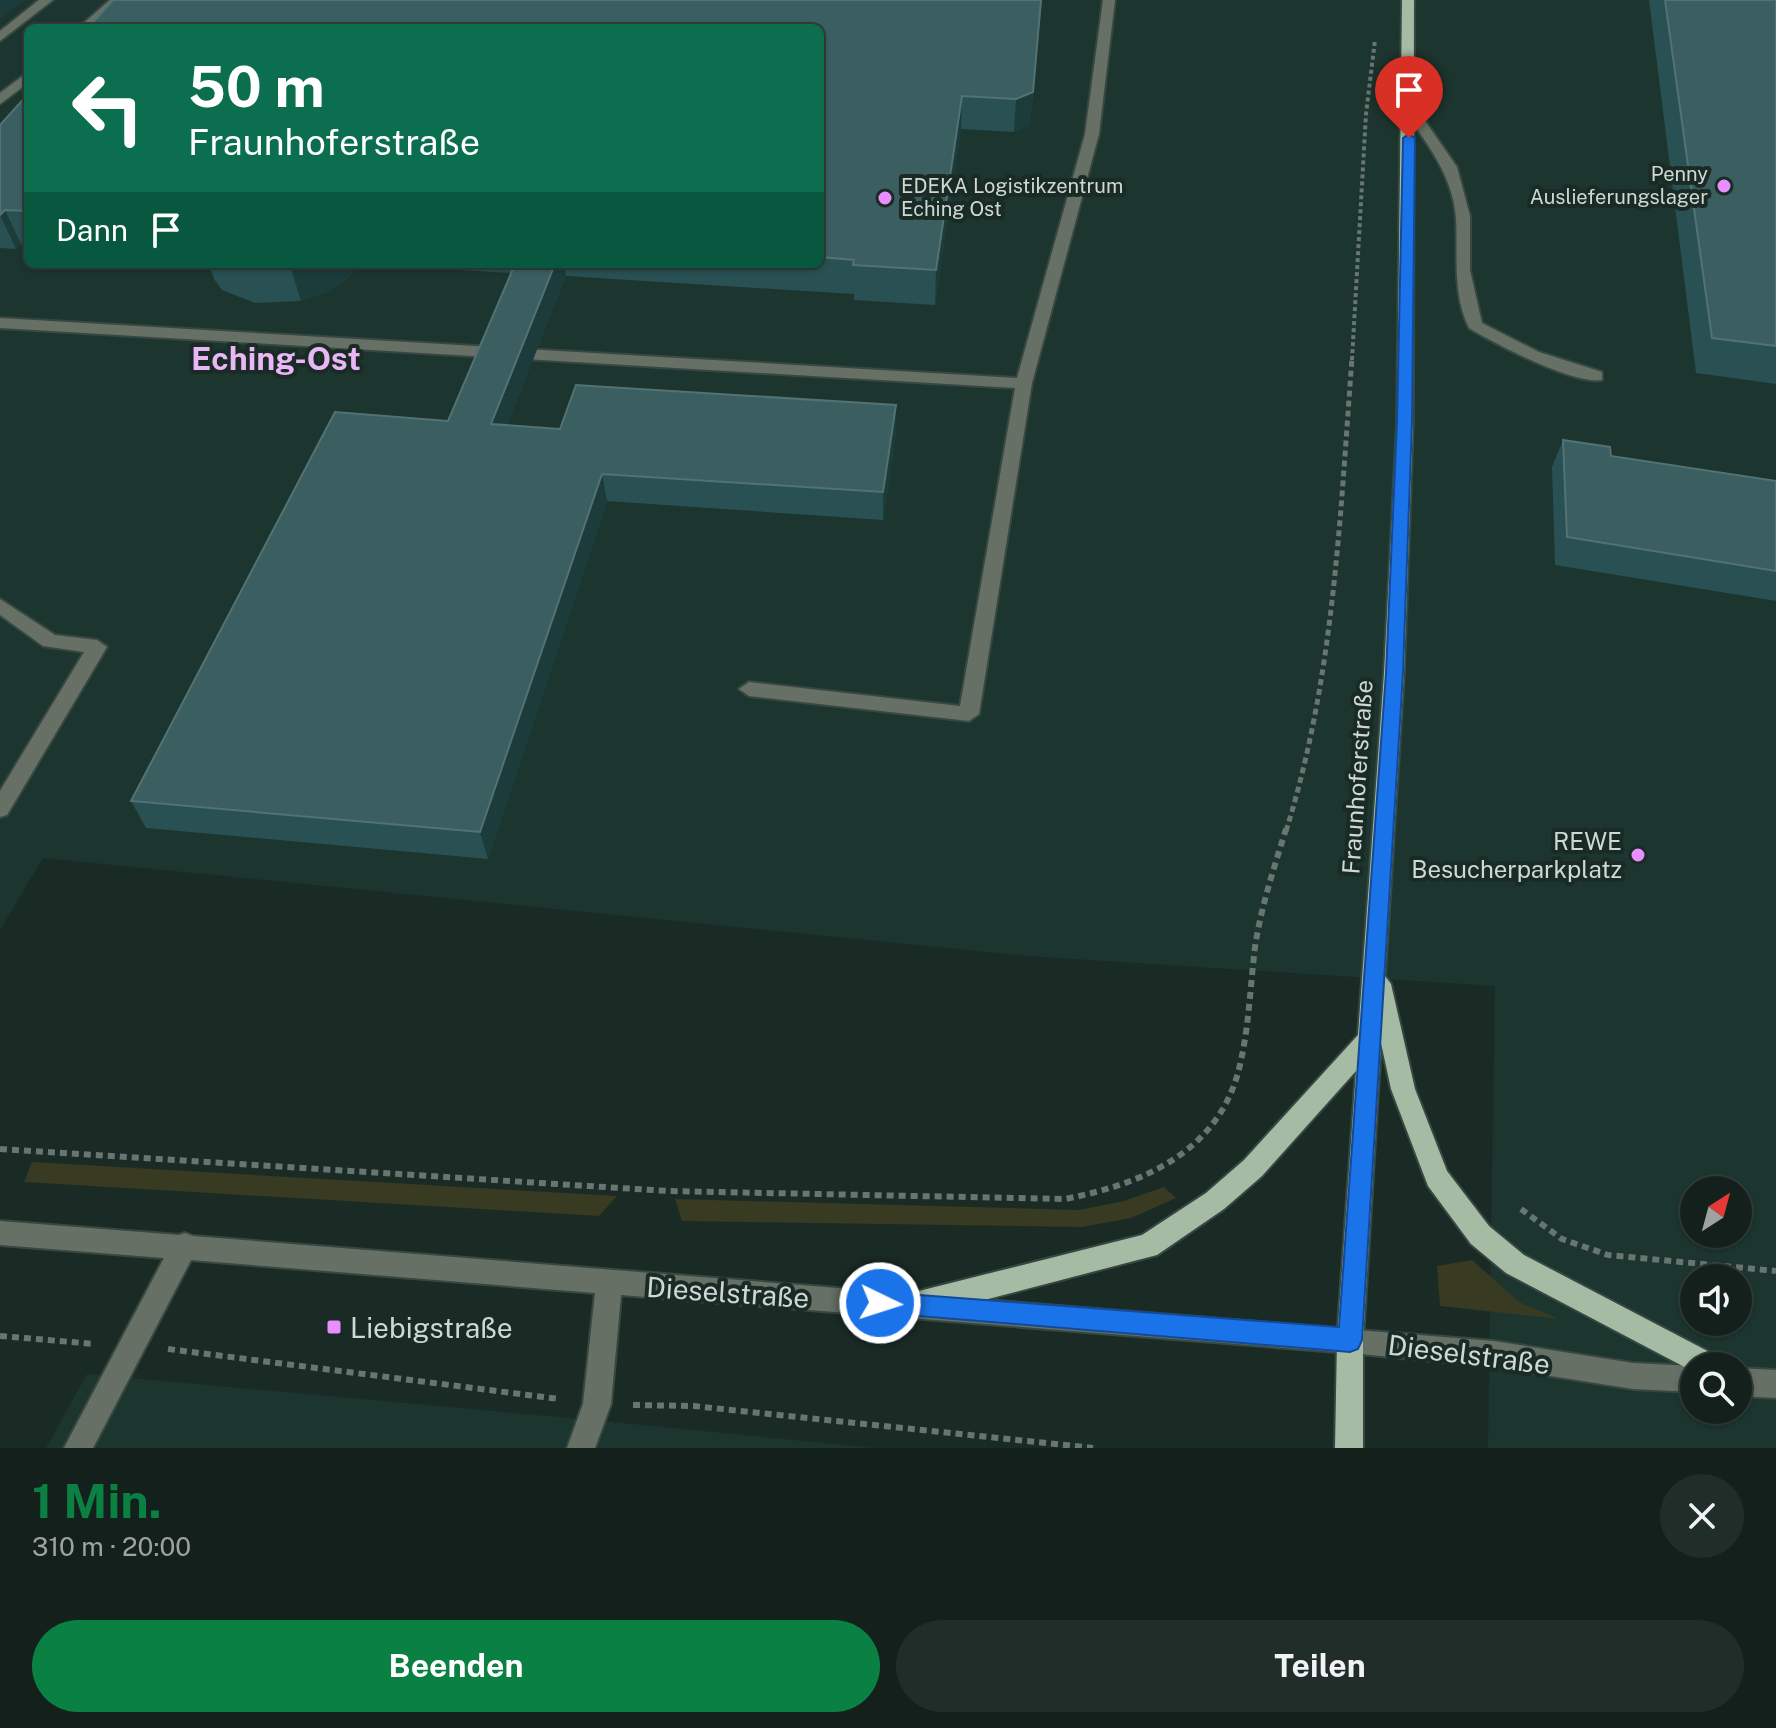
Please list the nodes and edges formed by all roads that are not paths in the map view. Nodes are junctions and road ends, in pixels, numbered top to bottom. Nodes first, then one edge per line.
1 (47, 0) edge
2 (117, 0) edge
3 (1109, 0) edge
4 (1408, 7) edge
5 (89, 24) edge
6 (0, 37) edge
7 (24, 79) edge
8 (0, 100) edge
9 (1409, 108) junction
10 (0, 323) edge
11 (1596, 376) dead end
12 (1024, 383) junction
13 (0, 606) edge
14 (749, 689) dead end
15 (0, 809) edge
16 (1375, 961) junction
17 (1369, 1040) junction
18 (0, 1233) edge
19 (185, 1245) junction
20 (609, 1282) junction
21 (911, 1306) junction
22 (1350, 1340) junction
23 (1683, 1352) edge
24 (1680, 1378) edge
25 (1752, 1383) edge
26 (1776, 1384) edge
27 (78, 1448) edge
28 (581, 1448) edge
29 (1349, 1448) edge

1 - 6 street
2 - 5 street
3 - 12 street
4 - 9 main road, Fraunhoferstraße
7 - 8 street
9 - 11 street
9 - 16 main road, Fraunhoferstraße
10 - 12 street
12 - 14 street
13 - 15 street
16 - 17 main road, Fraunhoferstraße
16 - 23 main road
17 - 21 main road
17 - 22 main road, Fraunhoferstraße
18 - 19 street, Dieselstraße
19 - 20 street, Dieselstraße
19 - 27 street
20 - 21 street, Dieselstraße
20 - 28 street
21 - 22 street, Dieselstraße
22 - 24 street, Dieselstraße
22 - 29 main road, Fraunhoferstraße
25 - 26 street

